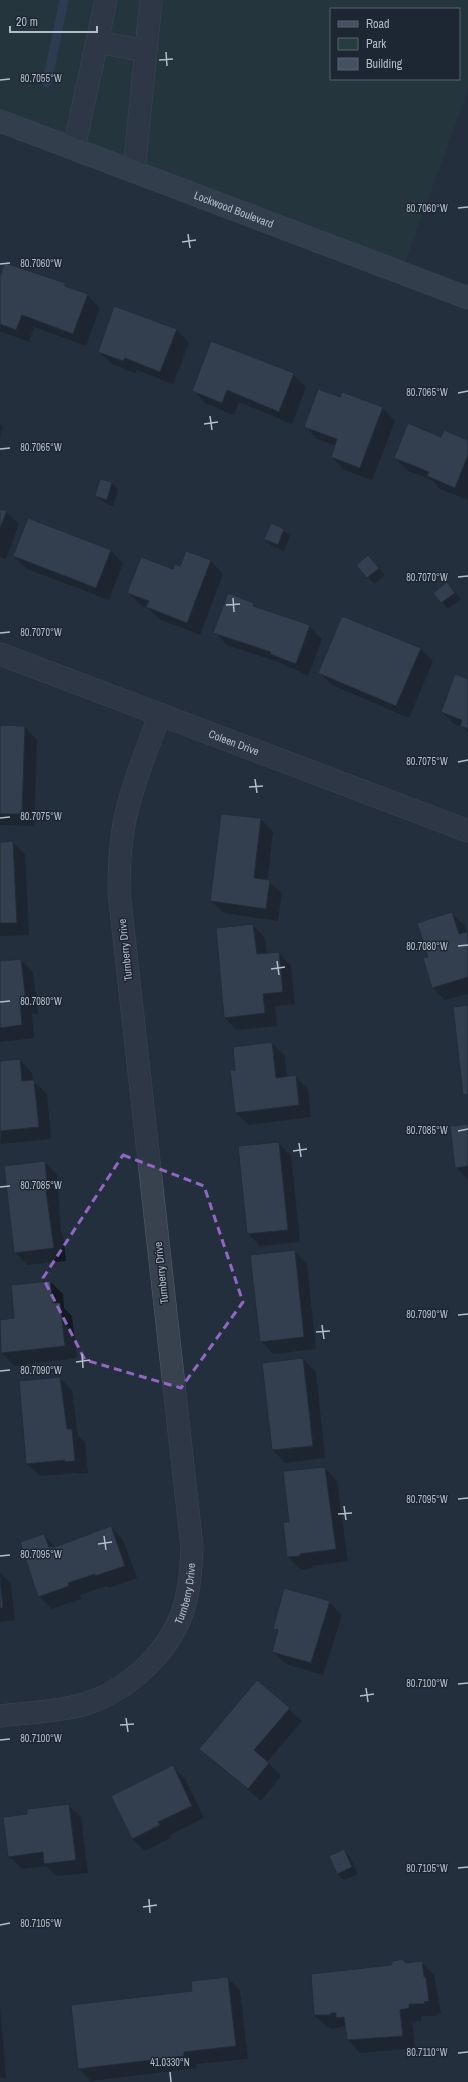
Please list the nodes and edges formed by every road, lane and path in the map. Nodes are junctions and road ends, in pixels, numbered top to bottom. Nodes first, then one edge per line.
1 (106, 0) edge
2 (151, 0) edge
3 (97, 42) junction
4 (146, 51) junction
5 (0, 121) edge
6 (74, 148) junction
7 (134, 171) junction
8 (468, 298) edge
9 (0, 654) edge
10 (160, 714) junction
11 (468, 831) edge
12 (0, 1716) edge

1 - 3 street
2 - 4 street
3 - 4 street
3 - 6 street
4 - 7 street
5 - 6 main road, Lockwood Boulevard
6 - 7 main road, Lockwood Boulevard
7 - 8 main road, Lockwood Boulevard
9 - 10 street, Coleen Drive
10 - 11 street, Coleen Drive
10 - 12 street, Turnberry Drive

